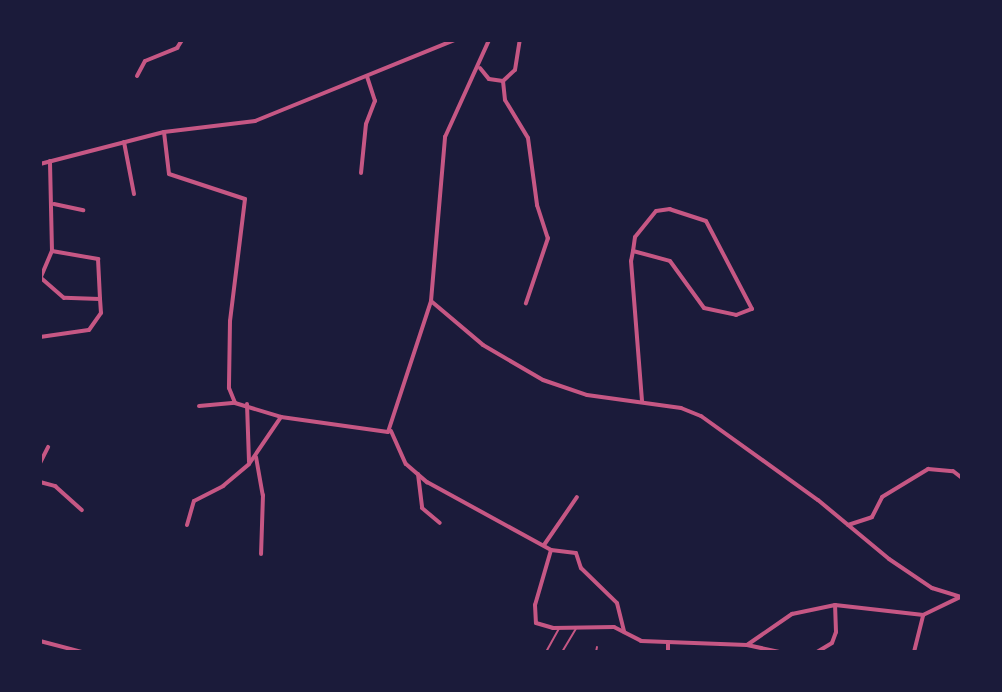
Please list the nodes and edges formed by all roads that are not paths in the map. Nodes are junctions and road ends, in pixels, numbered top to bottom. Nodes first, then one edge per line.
1 (182, 40) edge
2 (454, 40) edge
3 (489, 40) edge
4 (520, 40) edge
5 (480, 68) junction
6 (137, 76) dead end
7 (367, 76) junction
8 (503, 81) junction
9 (164, 132) junction
10 (124, 142) junction
11 (50, 161) junction
12 (40, 164) edge
13 (361, 173) dead end
14 (134, 194) dead end
15 (54, 204) junction
16 (83, 210) dead end
17 (52, 251) junction
18 (633, 251) junction
19 (40, 278) edge
20 (100, 299) junction
21 (431, 301) junction
22 (526, 303) dead end
23 (40, 337) edge
24 (642, 402) junction
25 (235, 403) junction
26 (247, 404) junction
27 (199, 406) dead end
28 (281, 417) junction
29 (391, 431) junction
30 (48, 447) dead end
31 (256, 457) junction
32 (40, 463) edge
33 (249, 464) junction
34 (418, 474) junction
35 (962, 478) edge
36 (40, 482) edge
37 (577, 497) dead end
38 (82, 510) dead end
39 (440, 523) dead end
40 (187, 525) dead end
41 (848, 525) junction
42 (544, 545) junction
43 (551, 550) junction
44 (261, 554) dead end
45 (961, 597) edge
46 (835, 605) junction
47 (923, 615) junction
48 (560, 628) junction
49 (577, 628) junction
50 (624, 632) junction
51 (40, 641) edge
52 (668, 643) junction
53 (747, 645) junction
54 (597, 647) dead end
55 (82, 652) edge
56 (546, 652) edge
57 (562, 652) edge
58 (596, 652) edge
59 (668, 652) edge
60 (779, 652) edge
61 (817, 652) edge
62 (914, 652) edge

1 - 6 street
2 - 7 street
3 - 5 street
4 - 8 street
5 - 8 street
5 - 21 street
7 - 9 street
7 - 13 street
8 - 22 street
9 - 10 street
9 - 25 street
10 - 11 street
10 - 14 street
11 - 12 street
11 - 15 street
15 - 16 street
15 - 17 street
17 - 19 street
17 - 20 street
18 - 18 street
18 - 24 street
19 - 20 street
20 - 23 street
21 - 24 street
21 - 29 street
24 - 41 street
25 - 26 street
25 - 27 street
26 - 28 street
26 - 33 street
28 - 29 street
28 - 31 street
29 - 34 street
30 - 32 street
31 - 33 street
31 - 44 street
33 - 40 street
34 - 39 street
34 - 42 street
35 - 41 street
36 - 38 street
37 - 42 street
41 - 45 street
42 - 43 street
43 - 48 street
43 - 50 street
45 - 47 street
46 - 47 street
46 - 53 street
46 - 61 street
47 - 62 street
48 - 49 street
48 - 56 lane
49 - 50 street
49 - 57 lane
50 - 52 street
51 - 55 street
52 - 53 street
52 - 59 street
53 - 60 street
54 - 58 lane

